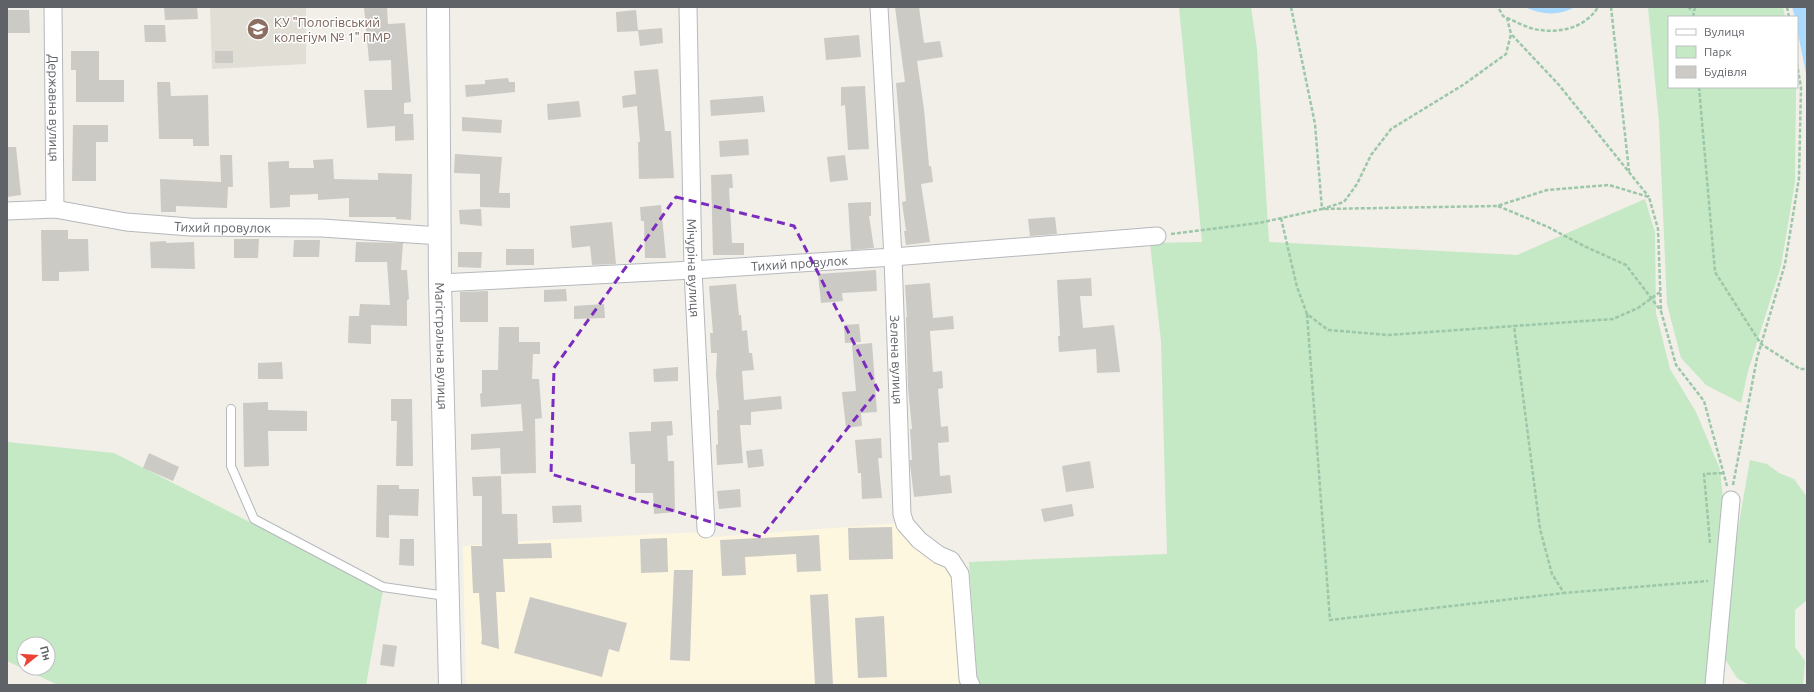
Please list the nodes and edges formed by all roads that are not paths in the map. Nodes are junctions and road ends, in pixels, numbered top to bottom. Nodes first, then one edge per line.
1 (53, 7) edge
2 (438, 7) edge
3 (688, 7) edge
4 (879, 7) edge
5 (55, 209) junction
6 (7, 211) edge
7 (440, 236) junction
8 (1157, 236) road end
9 (893, 258) junction
10 (693, 270) junction
11 (440, 283) junction
12 (231, 409) dead end
13 (1731, 500) road end
14 (706, 529) dead end
15 (447, 596) junction
16 (450, 685) edge
17 (971, 685) edge
18 (1714, 685) edge

1 - 5 street, Державна вулиця
2 - 7 main road, Магістральна вулиця
3 - 10 street, Мічуріна вулиця
4 - 9 street, Зелена вулиця
5 - 6 street, Тихий провулок
5 - 7 street, Тихий провулок
7 - 11 main road, Магістральна вулиця
8 - 9 street, Тихий провулок
9 - 10 street, Тихий провулок
9 - 17 street, Зелена вулиця
10 - 11 street, Тихий провулок
10 - 14 street, Мічуріна вулиця
11 - 15 main road, Магістральна вулиця
12 - 15 lane
13 - 18 street
15 - 16 main road, Магістральна вулиця

